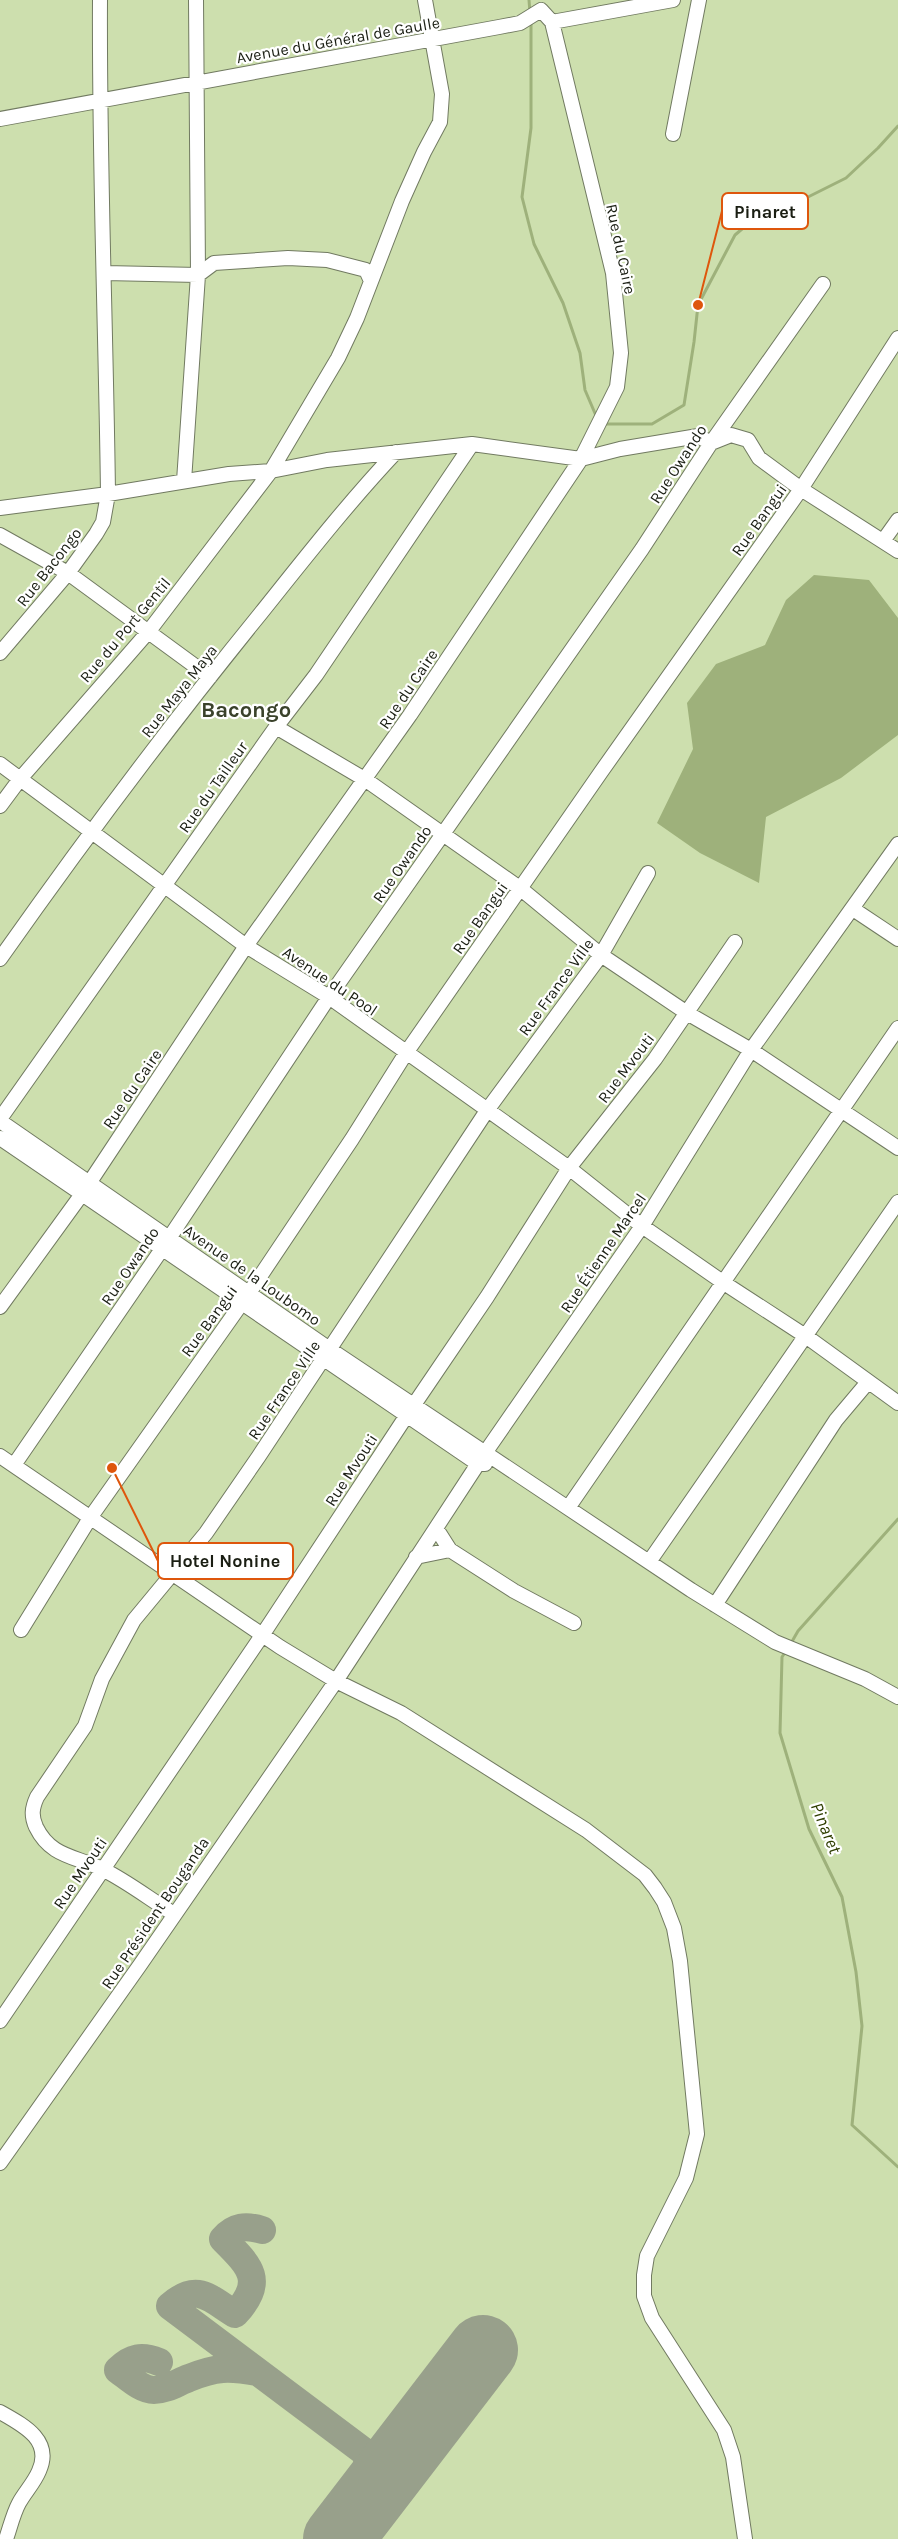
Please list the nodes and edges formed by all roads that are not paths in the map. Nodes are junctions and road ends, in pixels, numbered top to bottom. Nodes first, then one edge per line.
1 (100, 0) edge
2 (196, 0) edge
3 (425, 0) edge
4 (673, 0) edge
5 (699, 0) edge
6 (552, 22) junction
7 (432, 39) junction
8 (198, 82) junction
9 (100, 100) junction
10 (0, 119) edge
11 (674, 134) dead end
12 (105, 273) junction
13 (198, 275) junction
14 (371, 281) junction
15 (823, 284) dead end
16 (898, 338) edge
17 (711, 443) junction
18 (472, 444) junction
19 (396, 452) junction
20 (581, 459) junction
21 (271, 471) junction
22 (184, 482) junction
23 (801, 489) junction
24 (108, 494) junction
25 (0, 508) edge
26 (898, 520) edge
27 (0, 535) edge
28 (883, 541) junction
29 (898, 551) edge
30 (68, 573) junction
31 (149, 631) junction
32 (0, 653) edge
33 (210, 677) junction
34 (276, 728) junction
35 (0, 765) edge
36 (20, 778) junction
37 (366, 780) junction
38 (0, 806) edge
39 (92, 831) junction
40 (443, 835) junction
41 (898, 844) edge
42 (648, 873) dead end
43 (164, 886) junction
44 (521, 889) junction
45 (853, 909) junction
46 (898, 939) edge
47 (735, 942) dead end
48 (246, 946) junction
49 (601, 955) junction
50 (0, 959) edge
51 (329, 997) junction
52 (687, 1013) junction
53 (898, 1028) edge
54 (751, 1050) junction
55 (406, 1053) junction
56 (488, 1109) junction
57 (842, 1110) junction
58 (0, 1120) edge
59 (0, 1138) edge
60 (898, 1148) edge
61 (570, 1168) junction
62 (85, 1188) junction
63 (898, 1202) edge
64 (642, 1226) junction
65 (169, 1237) junction
66 (162, 1249) junction
67 (724, 1283) junction
68 (245, 1298) junction
69 (0, 1307) edge
70 (807, 1337) junction
71 (327, 1355) junction
72 (868, 1382) junction
73 (898, 1403) edge
74 (410, 1410) junction
75 (0, 1456) edge
76 (482, 1459) junction
77 (14, 1465) junction
78 (568, 1508) junction
79 (90, 1518) junction
80 (436, 1528) junction
81 (450, 1551) junction
82 (416, 1557) junction
83 (650, 1562) junction
84 (172, 1574) junction
85 (715, 1605) junction
86 (574, 1623) dead end
87 (21, 1630) dead end
88 (263, 1635) junction
89 (336, 1681) junction
90 (897, 1695) edge
91 (103, 1869) junction
92 (174, 1914) junction
93 (0, 2021) edge
94 (0, 2163) edge
95 (0, 2412) edge
96 (6, 2539) edge
97 (746, 2539) edge

1 - 9 street, Rue Bacongo
2 - 8 street
3 - 7 street, Rue du Port Gentil
4 - 6 street
5 - 11 street
6 - 7 street, Avenue du Général de Gaulle
6 - 20 street, Rue du Caire
7 - 8 street, Avenue du Général de Gaulle
7 - 14 street, Rue du Port Gentil
8 - 9 street, Avenue du Général de Gaulle
8 - 13 street
9 - 10 street, Avenue du Général de Gaulle
9 - 12 street, Rue Bacongo
12 - 13 street
12 - 24 street, Rue Bacongo
13 - 14 street
13 - 22 street
14 - 21 street, Rue du Port Gentil
15 - 17 street, Rue Owando
16 - 23 street, Rue Bangui
17 - 20 street
17 - 23 street
17 - 40 street, Rue Owando
18 - 19 street
18 - 20 street
18 - 34 street, Rue du Tailleur
19 - 21 street
19 - 33 street, Rue Maya Maya
20 - 37 street, Rue du Caire
21 - 22 street
21 - 31 street, Rue du Port Gentil
22 - 24 street
23 - 28 street
23 - 44 street, Rue Bangui
24 - 25 street
24 - 30 street, Rue Bacongo
26 - 28 street
27 - 30 street
28 - 29 street
30 - 31 street
30 - 32 street, Rue Bacongo
31 - 33 street
31 - 36 street, Rue du Port Gentil
33 - 39 street, Rue Maya Maya
34 - 37 street
34 - 43 street, Rue du Tailleur
35 - 36 street, Avenue du Pool
36 - 38 street, Rue du Port Gentil
36 - 39 street, Avenue du Pool
37 - 40 street
37 - 48 street, Rue du Caire
39 - 43 street, Avenue du Pool
39 - 50 street, Rue Maya Maya
40 - 44 street
40 - 51 street, Rue Owando
41 - 45 street, Rue Étienne Marcel
42 - 49 street, Rue France Ville
43 - 48 street, Avenue du Pool
43 - 58 street, Rue du Tailleur
44 - 49 street
44 - 55 street, Rue Bangui
45 - 46 street
45 - 54 street, Rue Étienne Marcel
47 - 52 street, Rue Mvouti
48 - 51 street, Avenue du Pool
48 - 62 street, Rue du Caire
49 - 52 street
49 - 56 street, Rue France Ville
51 - 55 street, Avenue du Pool
51 - 65 street, Rue Owando
52 - 54 street
52 - 61 street, Rue Mvouti
53 - 57 street
54 - 57 street
54 - 64 street, Rue Étienne Marcel
55 - 56 street, Avenue du Pool
55 - 68 street, Rue Bangui
56 - 61 street, Avenue du Pool
56 - 71 street, Rue France Ville
57 - 60 street
57 - 67 street
58 - 62 street, Avenue de la Loubomo
59 - 62 street, Avenue de la Loubomo
61 - 64 street, Avenue du Pool
61 - 74 street, Rue Mvouti
62 - 65 street, Avenue de la Loubomo
62 - 66 street, Avenue de la Loubomo
62 - 69 street, Rue du Caire
63 - 70 street
64 - 67 street, Avenue du Pool
64 - 76 street, Rue Étienne Marcel
65 - 66 street, Rue Owando
65 - 68 street, Avenue de la Loubomo
66 - 68 street, Avenue de la Loubomo
66 - 77 street, Rue Owando
67 - 70 street, Avenue du Pool
67 - 78 street
68 - 71 street, Avenue de la Loubomo
68 - 79 street, Rue Bangui
70 - 72 street, Avenue du Pool
70 - 83 street
71 - 74 street, Avenue de la Loubomo
71 - 84 street, Rue France Ville
72 - 73 street, Avenue du Pool
72 - 85 street
74 - 76 street, Avenue de la Loubomo
74 - 88 street, Rue Mvouti
75 - 77 street
76 - 78 street
76 - 80 street, Rue Étienne Marcel
77 - 79 street
78 - 83 street
79 - 84 street
79 - 87 street, Rue Bangui
80 - 81 street
80 - 82 street, Rue Étienne Marcel
81 - 82 street
81 - 86 street
82 - 89 street, Rue Étienne Marcel
83 - 85 street
84 - 88 street
84 - 91 street, Rue France Ville
85 - 90 street
88 - 89 street
88 - 91 street, Rue Mvouti
89 - 92 street, Rue Président Bouganda
89 - 97 street
91 - 92 street
91 - 93 street, Rue Mvouti
92 - 94 street, Rue Président Bouganda
95 - 96 street

